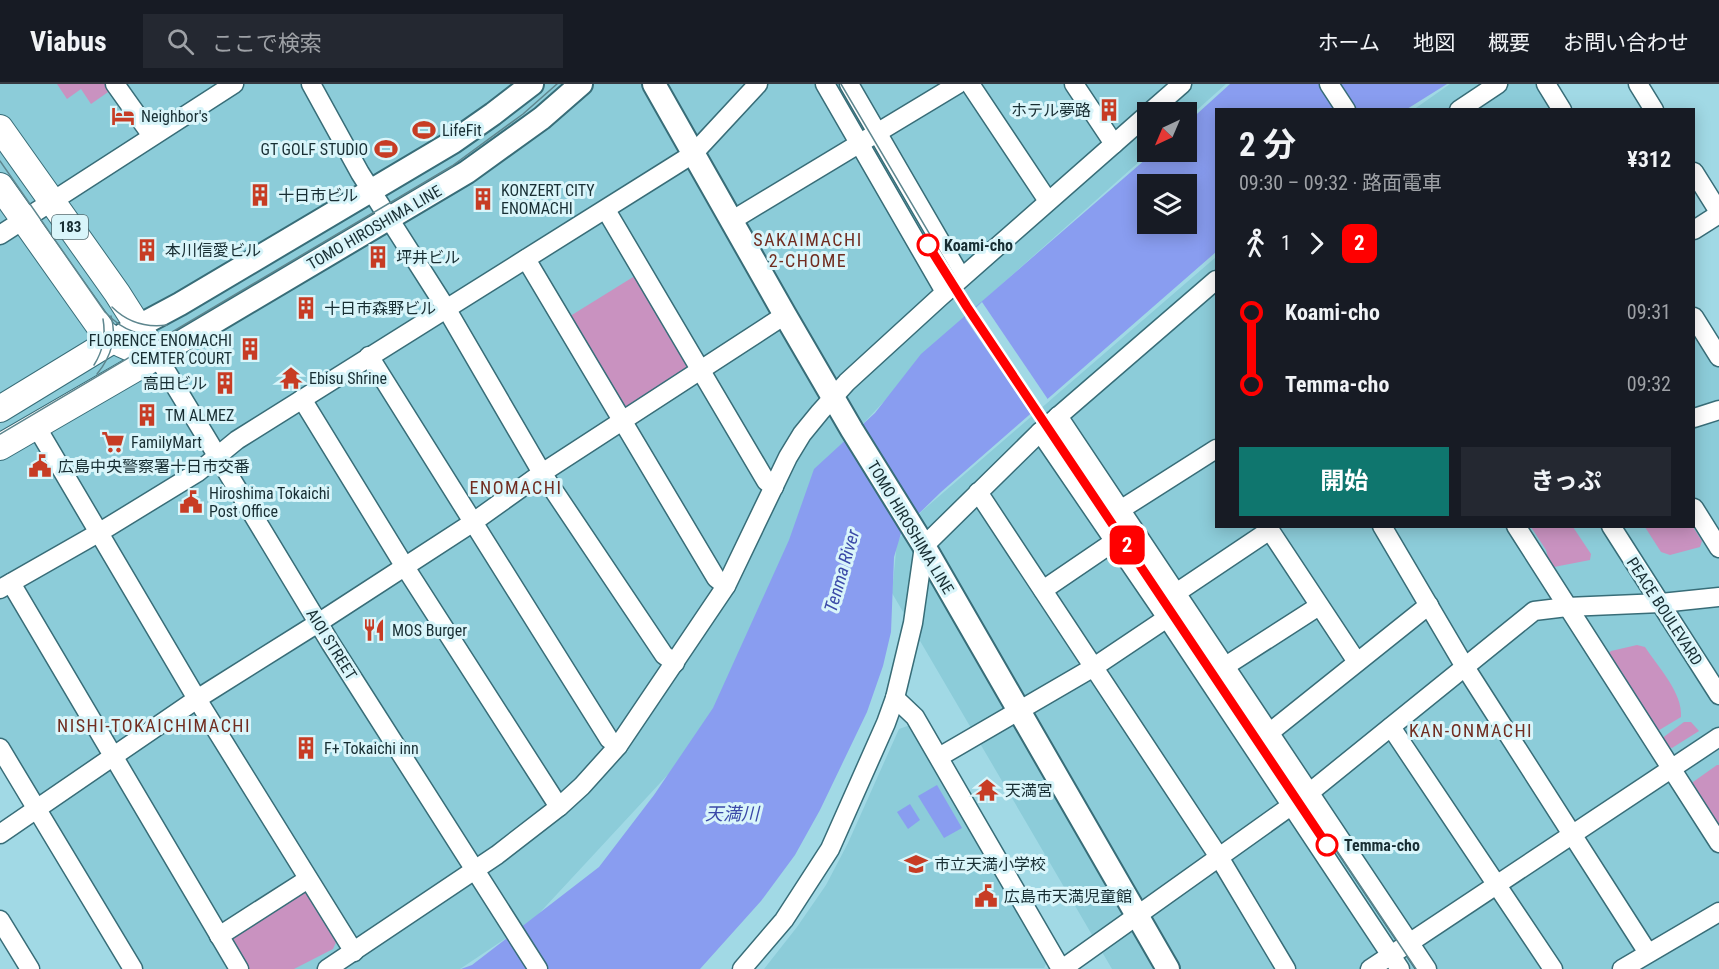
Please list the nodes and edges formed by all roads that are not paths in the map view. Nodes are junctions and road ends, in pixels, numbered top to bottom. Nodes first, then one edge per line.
1 (115, 84) edge
2 (234, 84) edge
3 (311, 84) edge
4 (532, 84) edge
5 (581, 84) edge
6 (654, 84) edge
7 (758, 84) edge
8 (825, 84) edge
9 (849, 84) edge
10 (958, 84) edge
11 (970, 84) edge
12 (1074, 84) edge
13 (1182, 84) edge
14 (1329, 84) edge
15 (1498, 84) edge
16 (1546, 84) edge
17 (1638, 84) edge
18 (212, 90) edge
19 (1162, 102) edge
20 (1345, 108) edge
21 (1462, 108) edge
22 (1561, 108) edge
23 (1653, 108) edge
24 (1137, 124) edge
25 (0, 128) edge
26 (878, 134) junction
27 (152, 136) junction
28 (1114, 144) junction
29 (859, 145) junction
30 (693, 154) junction
31 (1695, 174) edge
32 (0, 186) edge
33 (372, 190) junction
34 (52, 201) junction
35 (1048, 201) junction
36 (606, 210) junction
37 (1719, 213) edge
38 (390, 217) junction
39 (24, 219) junction
40 (731, 221) junction
41 (1695, 229) edge
42 (0, 235) edge
43 (526, 259) junction
44 (961, 277) junction
45 (1215, 281) edge
46 (945, 292) junction
47 (446, 308) junction
48 (785, 315) junction
49 (1695, 319) edge
50 (139, 326) junction
51 (113, 340) junction
52 (157, 356) junction
53 (369, 357) junction
54 (1719, 357) edge
55 (700, 370) junction
56 (833, 398) junction
57 (302, 399) junction
58 (0, 409) edge
59 (1719, 410) edge
60 (1058, 416) junction
61 (1695, 418) edge
62 (623, 422) junction
63 (36, 426) junction
64 (1040, 432) junction
65 (0, 447) edge
66 (1215, 449) edge
67 (218, 456) junction
68 (542, 473) junction
69 (774, 487) junction
70 (978, 492) junction
71 (1120, 510) junction
72 (1695, 510) edge
73 (472, 523) junction
74 (1269, 528) edge
75 (1383, 528) edge
76 (1517, 528) edge
77 (1612, 528) edge
78 (100, 532) junction
79 (1115, 541) junction
80 (924, 546) junction
81 (1719, 548) edge
82 (405, 567) junction
83 (5, 586) edge
84 (726, 586) junction
85 (1043, 590) junction
86 (1719, 597) edge
87 (1180, 600) junction
88 (1661, 603) junction
89 (1429, 605) junction
90 (1320, 606) junction
91 (1567, 606) junction
92 (1167, 618) junction
93 (318, 623) junction
94 (1357, 662) junction
95 (675, 663) junction
96 (1094, 667) junction
97 (1224, 667) junction
98 (1466, 668) junction
99 (1719, 695) edge
100 (896, 698) junction
101 (197, 699) junction
102 (1019, 711) junction
103 (1391, 727) junction
104 (1269, 733) junction
105 (1719, 737) edge
106 (618, 746) junction
107 (0, 748) edge
108 (113, 756) junction
109 (939, 757) junction
110 (1671, 769) junction
111 (1309, 793) junction
112 (1291, 806) junction
113 (559, 807) junction
114 (37, 809) junction
115 (1573, 833) junction
116 (0, 834) edge
117 (1719, 843) edge
118 (1220, 857) junction
119 (474, 871) junction
120 (308, 879) junction
121 (1497, 884) junction
122 (1719, 912) edge
123 (1138, 916) junction
124 (0, 920) edge
125 (219, 936) junction
126 (1409, 943) junction
127 (354, 952) junction
128 (1648, 953) junction
129 (1395, 962) edge
130 (30, 969) edge
131 (134, 969) edge
132 (239, 969) edge
133 (327, 969) edge
134 (538, 969) edge
135 (742, 969) edge
136 (1061, 969) edge
137 (1168, 969) edge
138 (1286, 969) edge
139 (1370, 969) edge
140 (1426, 969) edge
141 (1553, 969) edge
142 (1622, 969) edge

1 - 27 street
2 - 18 street
3 - 33 street
4 - 33 main road, TOMO HIROSHIMA LINE
5 - 38 main road, TOMO HIROSHIMA LINE
6 - 30 main road, TOMO HIROSHIMA LINE
7 - 30 street
8 - 29 street
9 - 26 street
10 - 26 street
11 - 35 street
12 - 28 street
13 - 19 street
14 - 20 street
15 - 21 street
16 - 22 street
17 - 23 street
18 - 27 street
24 - 28 street
25 - 34 highway, AIOI STREET / 183
26 - 29 street
26 - 44 street
27 - 34 street
28 - 35 street
29 - 40 street
29 - 46 street
30 - 36 street
30 - 40 main road, TOMO HIROSHIMA LINE
31 - 37 street
32 - 39 highway, 183
33 - 38 street
33 - 50 main road, TOMO HIROSHIMA LINE
34 - 39 street
34 - 50 highway, AIOI STREET / 183
35 - 44 street
36 - 43 street
36 - 55 street
37 - 41 street
38 - 47 street
38 - 52 main road, TOMO HIROSHIMA LINE
39 - 42 street
39 - 51 highway, 183
40 - 48 main road, TOMO HIROSHIMA LINE
43 - 47 street
43 - 62 street
44 - 46 street
45 - 60 street
46 - 56 street
47 - 53 street
47 - 68 street
48 - 55 street
48 - 56 main road, TOMO HIROSHIMA LINE
49 - 54 street
50 - 51 main road, TOMO HIROSHIMA LINE
50 - 52 highway, AIOI STREET / 183
51 - 52 highway, 183
51 - 58 highway
52 - 63 highway
52 - 67 street, AIOI STREET
53 - 57 street
53 - 73 street
55 - 62 street
55 - 69 street
56 - 69 street
56 - 80 main road, TOMO HIROSHIMA LINE
57 - 67 street
57 - 82 street
59 - 61 street
60 - 64 street
60 - 71 street
62 - 68 street
62 - 84 street
63 - 65 highway
63 - 78 street
64 - 70 street
64 - 79 street
66 - 71 street
67 - 78 street
67 - 93 street, AIOI STREET
68 - 73 street
68 - 95 street
69 - 84 street
70 - 80 street
70 - 85 street
71 - 87 street
72 - 81 street
73 - 82 street
73 - 106 street
74 - 87 street
74 - 90 street
75 - 89 street
76 - 91 street
77 - 88 street, PEACE BOULEVARD
78 - 83 street
78 - 101 street
79 - 85 street
79 - 92 street
80 - 100 street
80 - 102 main road, TOMO HIROSHIMA LINE
82 - 93 street
82 - 113 street
83 - 108 street
84 - 95 street
85 - 96 street
86 - 88 street
87 - 92 street
87 - 97 street
88 - 91 street
88 - 99 street, PEACE BOULEVARD
89 - 94 street
89 - 98 street
90 - 94 street
90 - 97 street
91 - 98 street
91 - 110 street
92 - 96 street
92 - 112 street
93 - 101 street
93 - 119 street, AIOI STREET
94 - 104 street
95 - 106 street
96 - 102 street
96 - 118 street
97 - 104 street
98 - 103 street
98 - 115 street
100 - 109 street
100 - 135 street
101 - 108 street
101 - 120 street
102 - 109 street
102 - 123 main road, TOMO HIROSHIMA LINE
103 - 111 street
103 - 121 street
104 - 111 street
105 - 110 street
106 - 113 street
107 - 114 street
108 - 114 street
108 - 125 street
109 - 136 street
110 - 115 street
110 - 117 street
111 - 112 street
111 - 126 street
112 - 118 street
112 - 129 street
113 - 119 street
114 - 116 street
114 - 131 street
115 - 121 street
115 - 128 street
118 - 123 street
118 - 138 street
119 - 127 street
119 - 134 street, AIOI STREET
120 - 125 street
120 - 127 street
121 - 126 street
121 - 141 street
122 - 128 street
123 - 136 street
123 - 137 main road, TOMO HIROSHIMA LINE
124 - 130 street
125 - 132 street
126 - 129 street
126 - 140 street
127 - 133 street
128 - 142 street
129 - 139 street

